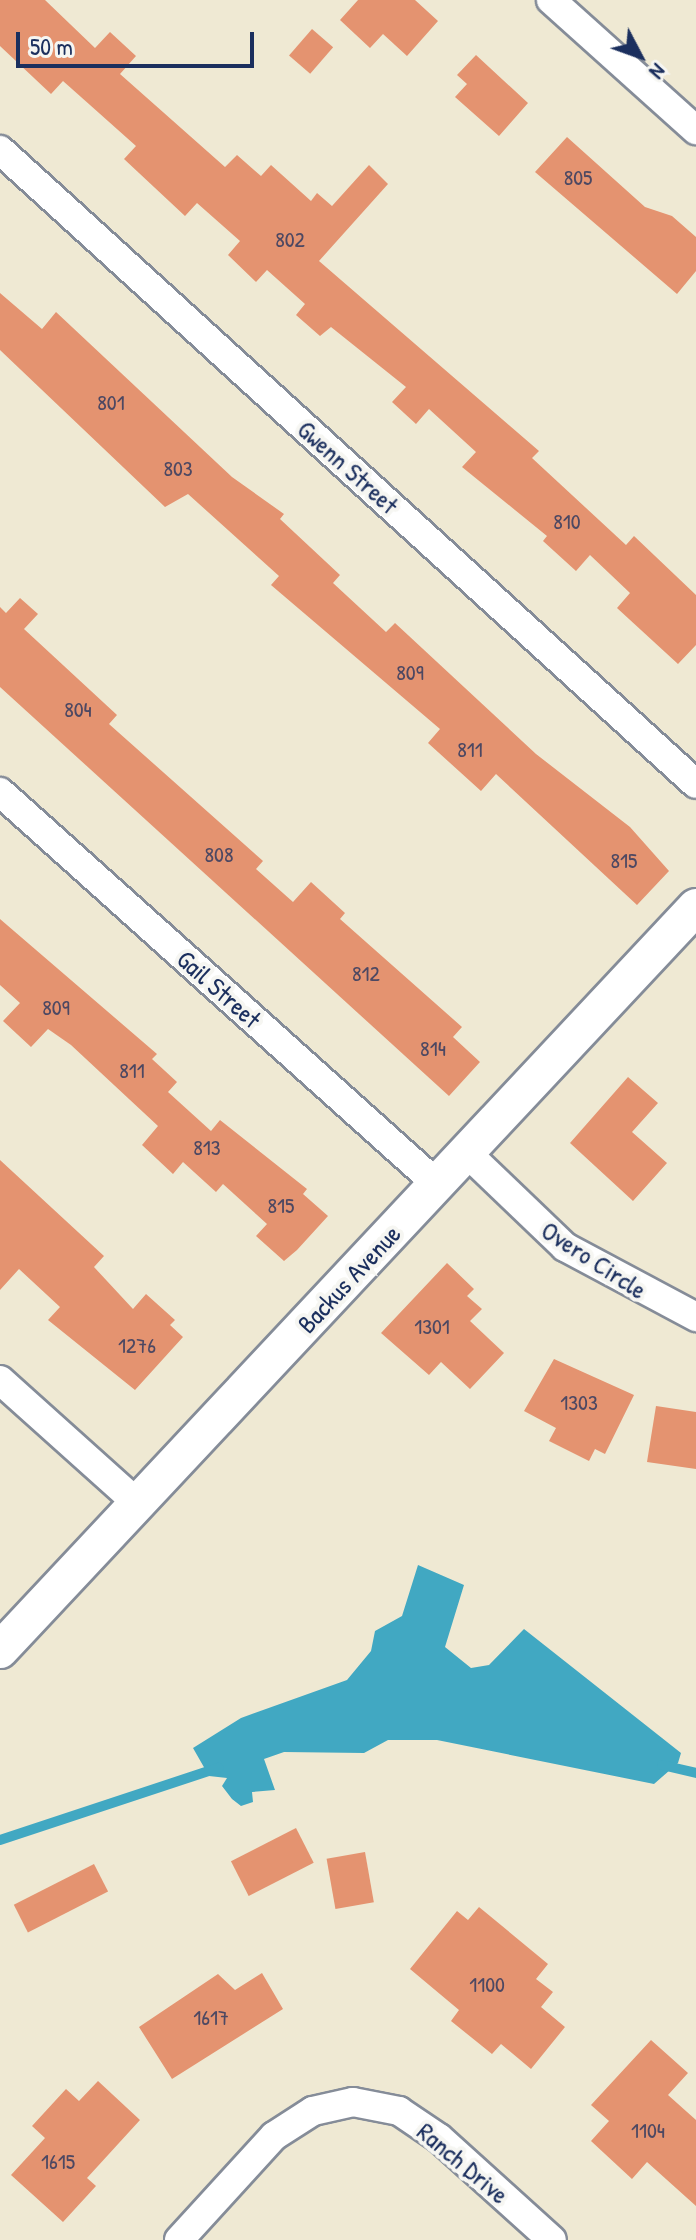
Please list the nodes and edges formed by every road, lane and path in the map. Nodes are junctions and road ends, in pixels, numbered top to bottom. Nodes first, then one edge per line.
1 (551, 0) edge
2 (696, 130) edge
3 (0, 150) edge
4 (696, 784) edge
5 (0, 792) edge
6 (696, 907) edge
7 (468, 1154) junction
8 (438, 1185) junction
9 (696, 1317) edge
10 (0, 1380) edge
11 (137, 1503) junction
12 (0, 1650) edge
13 (179, 2240) edge
14 (552, 2240) edge

1 - 2 street
3 - 4 street, Gwenn Street
5 - 8 street, Gail Street
6 - 7 street, Backus Avenue
7 - 8 street, Backus Avenue
7 - 9 street, Overo Circle
8 - 11 street, Backus Avenue
10 - 11 street
11 - 12 street, Backus Avenue
13 - 14 street, Ranch Drive

